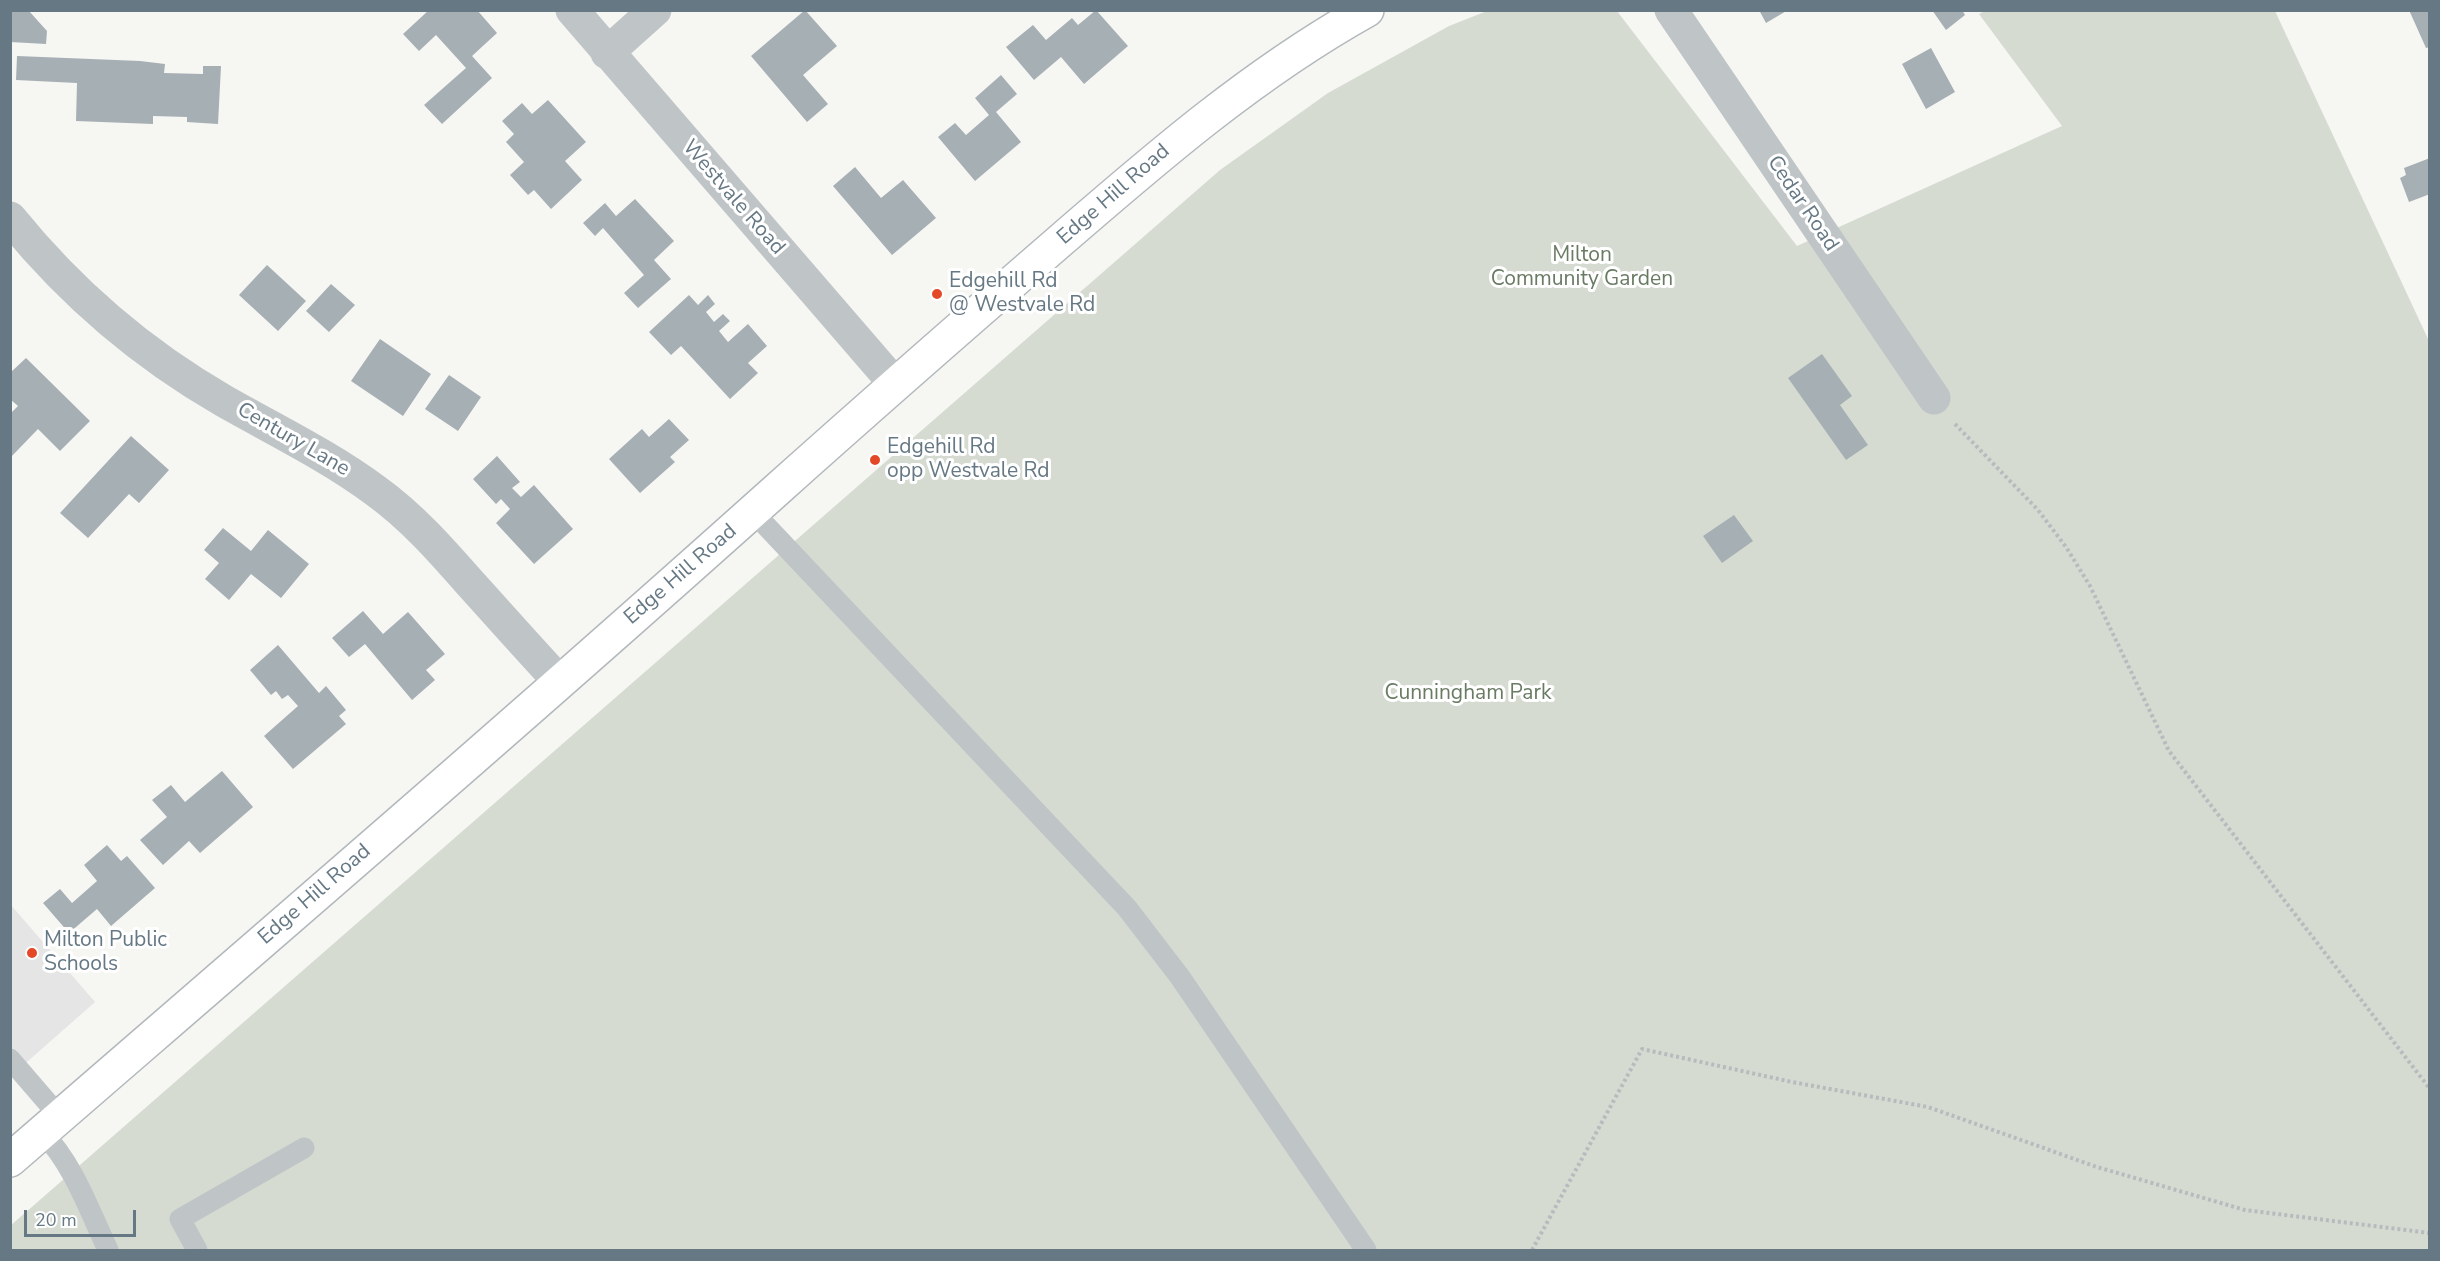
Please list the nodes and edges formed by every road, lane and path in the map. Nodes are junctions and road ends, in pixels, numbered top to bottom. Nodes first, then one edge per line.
1 (572, 10) edge
2 (655, 10) edge
3 (1367, 10) edge
4 (1671, 10) edge
5 (607, 53) junction
6 (10, 218) edge
7 (895, 384) junction
8 (1934, 398) joint
9 (753, 512) junction
10 (559, 681) junction
11 (10, 1059) edge
12 (2430, 1089) edge
13 (51, 1125) junction
14 (304, 1148) dead end
15 (10, 1160) edge
16 (2430, 1233) edge
17 (108, 1251) edge
18 (197, 1251) edge
19 (1366, 1251) edge
20 (1532, 1251) edge

1 - 5 street, Westvale Road
2 - 5 street
3 - 7 street, Edge Hill Road
4 - 8 street, Cedar Road
5 - 7 street, Westvale Road
6 - 10 street, Century Lane
7 - 9 street, Edge Hill Road
8 - 12 path
9 - 10 street, Edge Hill Road
9 - 19 lane
10 - 13 street, Edge Hill Road
11 - 13 lane
13 - 15 street, Edge Hill Road
13 - 17 lane
14 - 18 lane
16 - 20 path

